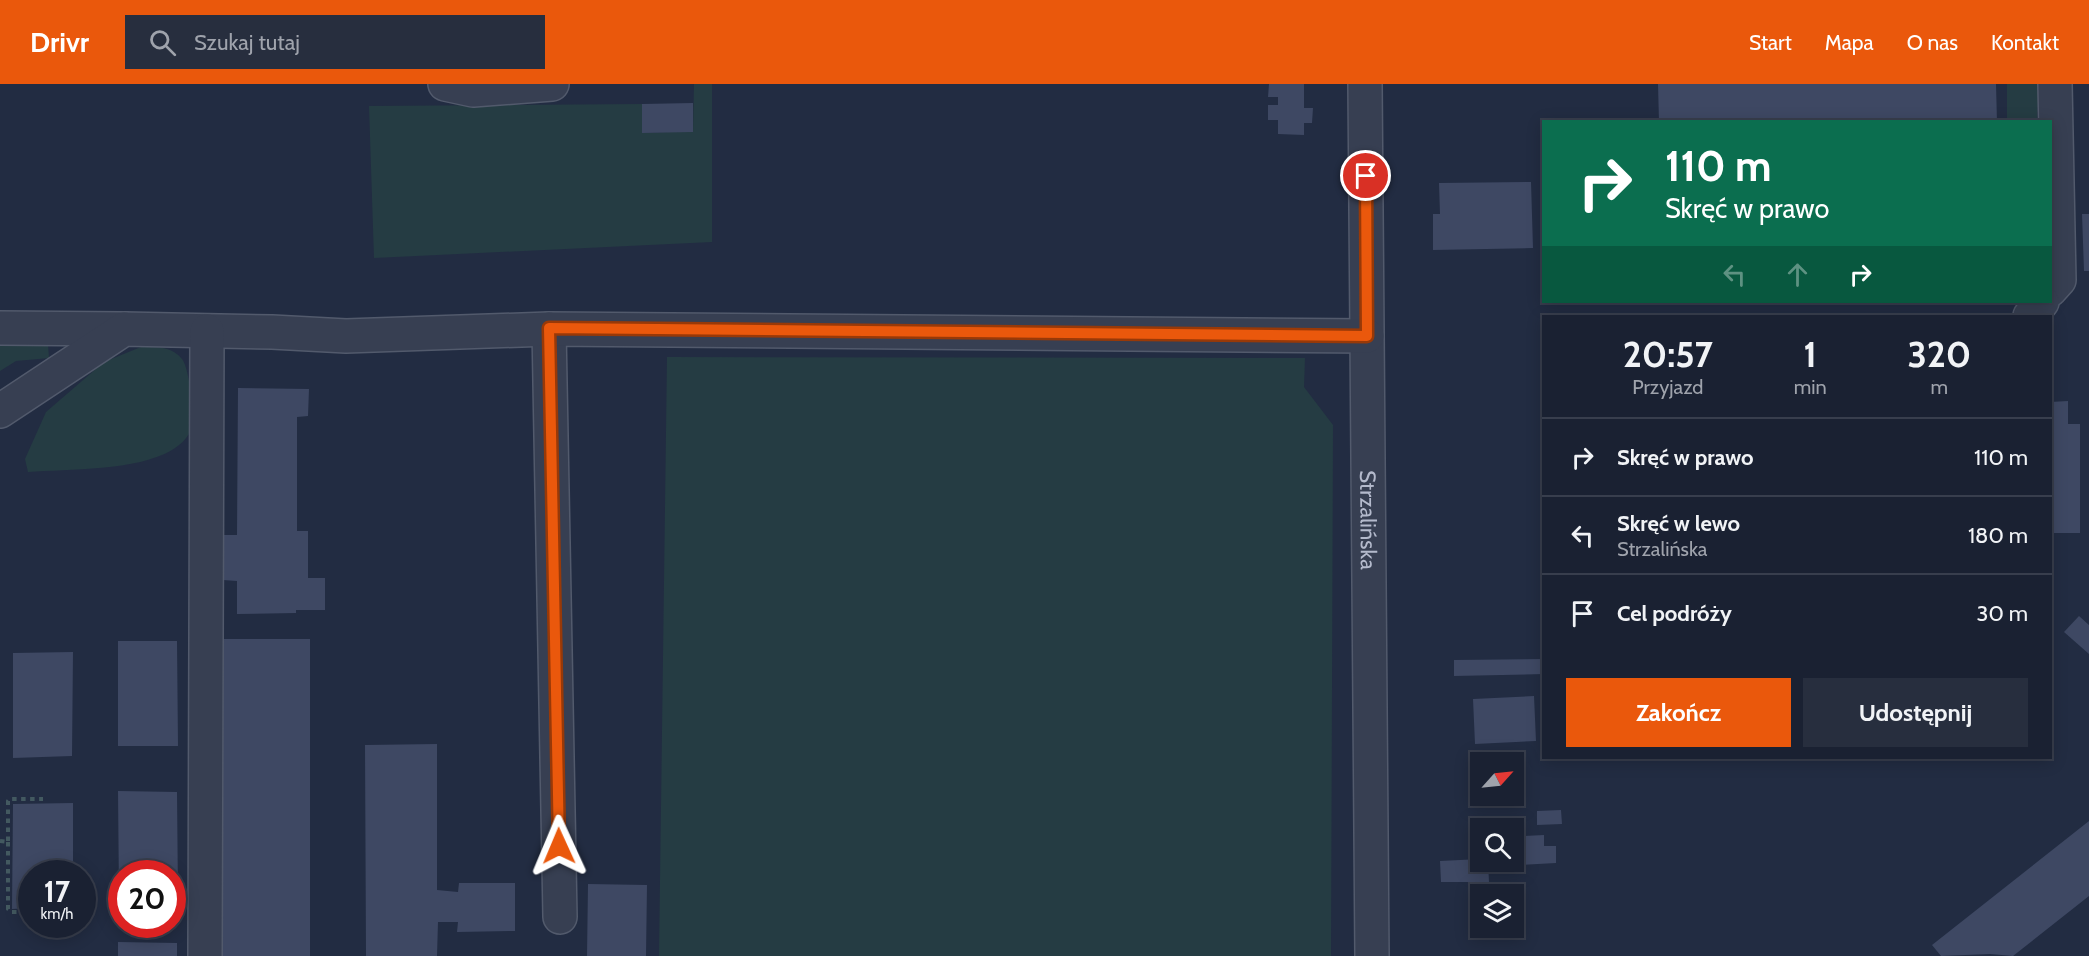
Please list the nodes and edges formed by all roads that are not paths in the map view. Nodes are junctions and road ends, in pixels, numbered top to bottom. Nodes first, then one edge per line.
1 (445, 84) edge
2 (552, 84) edge
3 (1365, 84) edge
4 (2055, 84) edge
5 (2052, 288) edge
6 (2041, 303) edge
7 (2031, 315) edge
8 (0, 328) edge
9 (549, 328) junction
10 (124, 329) junction
11 (207, 331) junction
12 (1367, 336) junction
13 (0, 411) edge
14 (560, 917) dead end
15 (205, 956) edge
16 (1372, 956) edge

1 - 2 street
3 - 12 street, Strzalińska
4 - 5 street
6 - 7 street
8 - 10 street
9 - 11 street
9 - 12 street
9 - 14 street
10 - 11 street
10 - 13 street
11 - 15 street
12 - 16 street, Strzalińska

